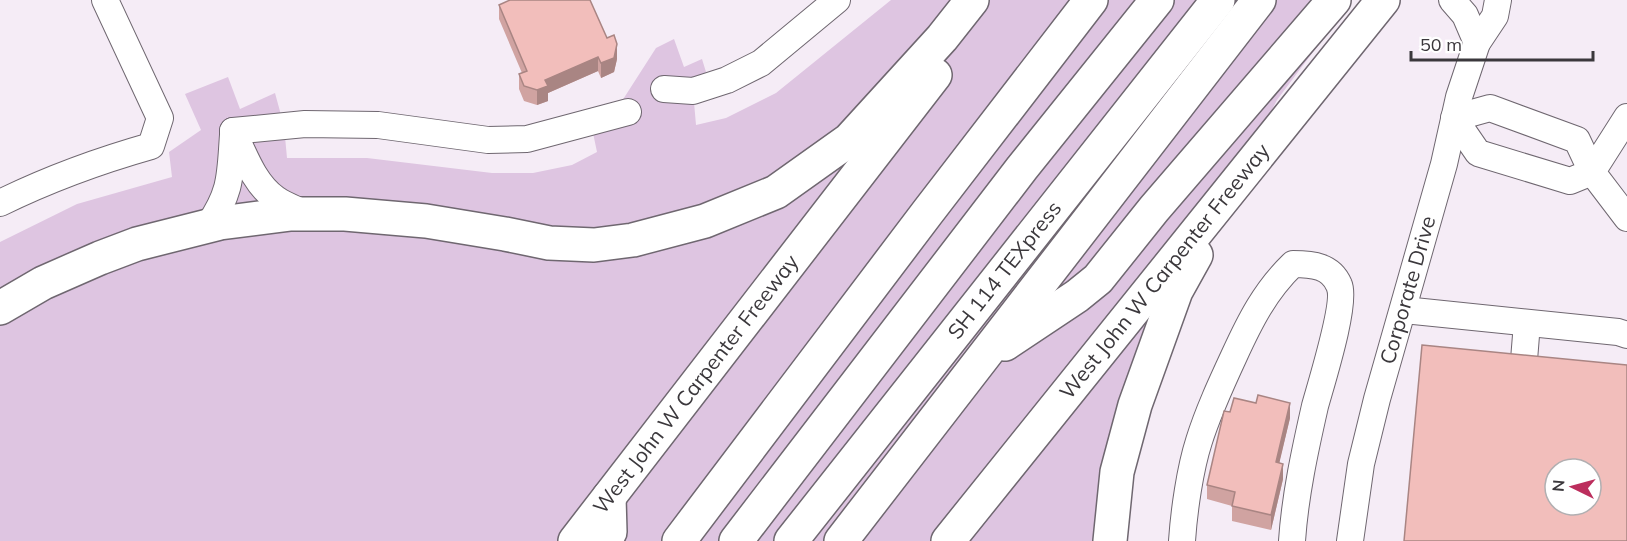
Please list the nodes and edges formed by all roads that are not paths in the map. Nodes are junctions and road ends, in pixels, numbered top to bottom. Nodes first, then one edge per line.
1 (105, 0) edge
2 (837, 0) edge
3 (972, 0) edge
4 (993, 0) edge
5 (1091, 0) edge
6 (1128, 0) edge
7 (1157, 0) edge
8 (1218, 0) edge
9 (1259, 0) edge
10 (1334, 0) edge
11 (1383, 0) edge
12 (1452, 0) edge
13 (1498, 0) edge
14 (1477, 42) junction
15 (664, 89) dead end
16 (628, 112) dead end
17 (1627, 117) edge
18 (1454, 118) junction
19 (233, 131) junction
20 (1253, 158) junction
21 (1022, 168) junction
22 (1592, 172) junction
23 (0, 203) edge
24 (306, 214) junction
25 (1627, 218) edge
26 (207, 226) junction
27 (0, 308) edge
28 (1404, 310) junction
29 (1527, 323) junction
30 (1627, 335) edge
31 (1524, 360) edge
32 (981, 361) junction
33 (609, 497) junction
34 (575, 541) edge
35 (604, 541) edge
36 (679, 541) edge
37 (736, 541) edge
38 (791, 541) edge
39 (841, 541) edge
40 (948, 541) edge
41 (1110, 541) edge
42 (1182, 541) edge
43 (1292, 541) edge
44 (1350, 541) edge

1 - 23 street
2 - 15 street
3 - 24 main road
4 - 33 main road, West John W Carpenter Freeway
5 - 36 main road
6 - 21 main road
7 - 21 main road
8 - 38 main road, SH 114 TEXpress
9 - 32 main road
10 - 32 main road
11 - 20 main road, West John W Carpenter Freeway
12 - 14 street
13 - 14 street, Corporate Drive
14 - 18 street, Corporate Drive
16 - 19 street
17 - 22 street
18 - 22 street
18 - 22 street
18 - 28 street, Corporate Drive
19 - 24 street
19 - 26 street
20 - 40 main road, West John W Carpenter Freeway
20 - 41 main road
21 - 37 main road
22 - 25 street
24 - 26 main road
26 - 27 main road
28 - 29 street
28 - 44 street, Corporate Drive
29 - 30 street
29 - 31 street
32 - 39 main road
33 - 34 main road, West John W Carpenter Freeway
33 - 35 main road
42 - 43 street

